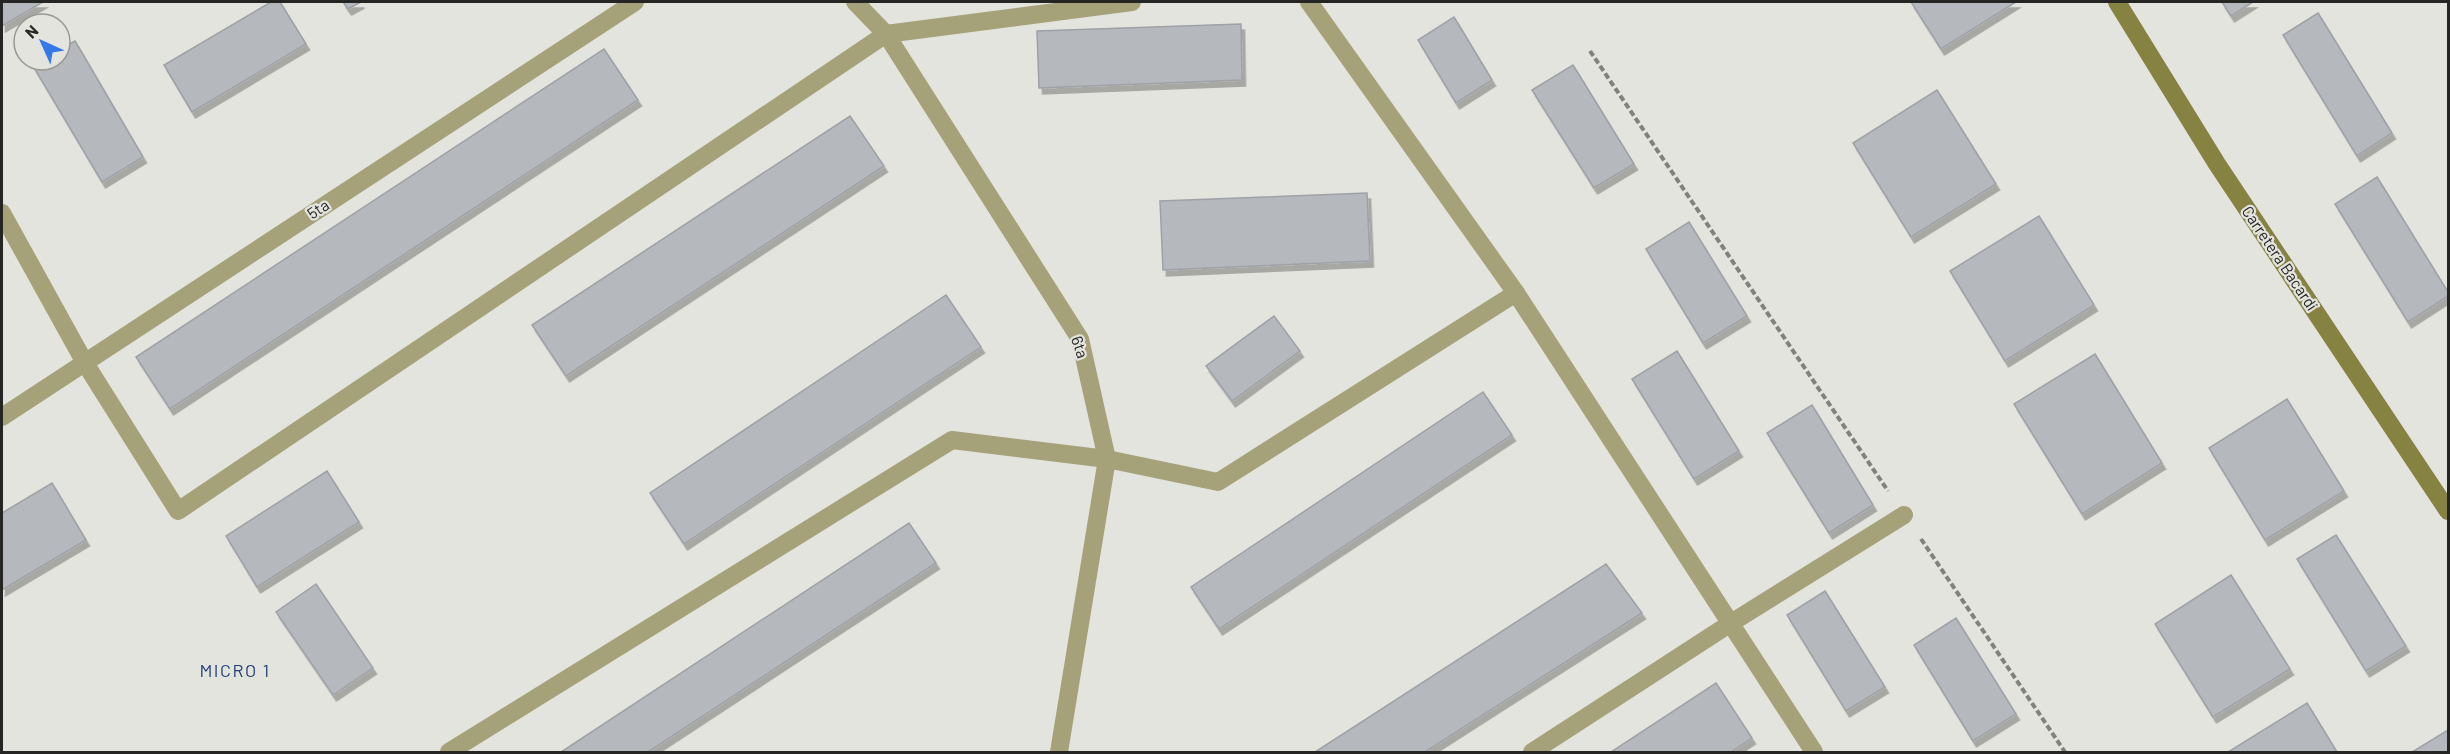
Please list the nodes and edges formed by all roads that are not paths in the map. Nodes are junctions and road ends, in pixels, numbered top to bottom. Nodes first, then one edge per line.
1 (635, 2) edge
2 (855, 2) edge
3 (1132, 2) edge
4 (1309, 2) edge
5 (2117, 2) edge
6 (886, 34) junction
7 (2, 213) edge
8 (1516, 293) junction
9 (85, 363) junction
10 (2, 417) edge
11 (1107, 459) junction
12 (2448, 511) edge
13 (1904, 515) road end
14 (1731, 623) junction
15 (449, 753) edge
16 (1059, 753) edge
17 (1532, 753) edge
18 (1814, 753) edge

1 - 9 street, 5ta
2 - 6 street, 6ta
3 - 6 street
4 - 8 street
5 - 12 main road, Carretera Bacardí
6 - 9 street
6 - 11 street, 6ta
7 - 9 street
8 - 11 street
8 - 14 street
9 - 10 street, 5ta
11 - 15 street
11 - 16 street, 6ta
13 - 14 street
14 - 17 street
14 - 18 street

